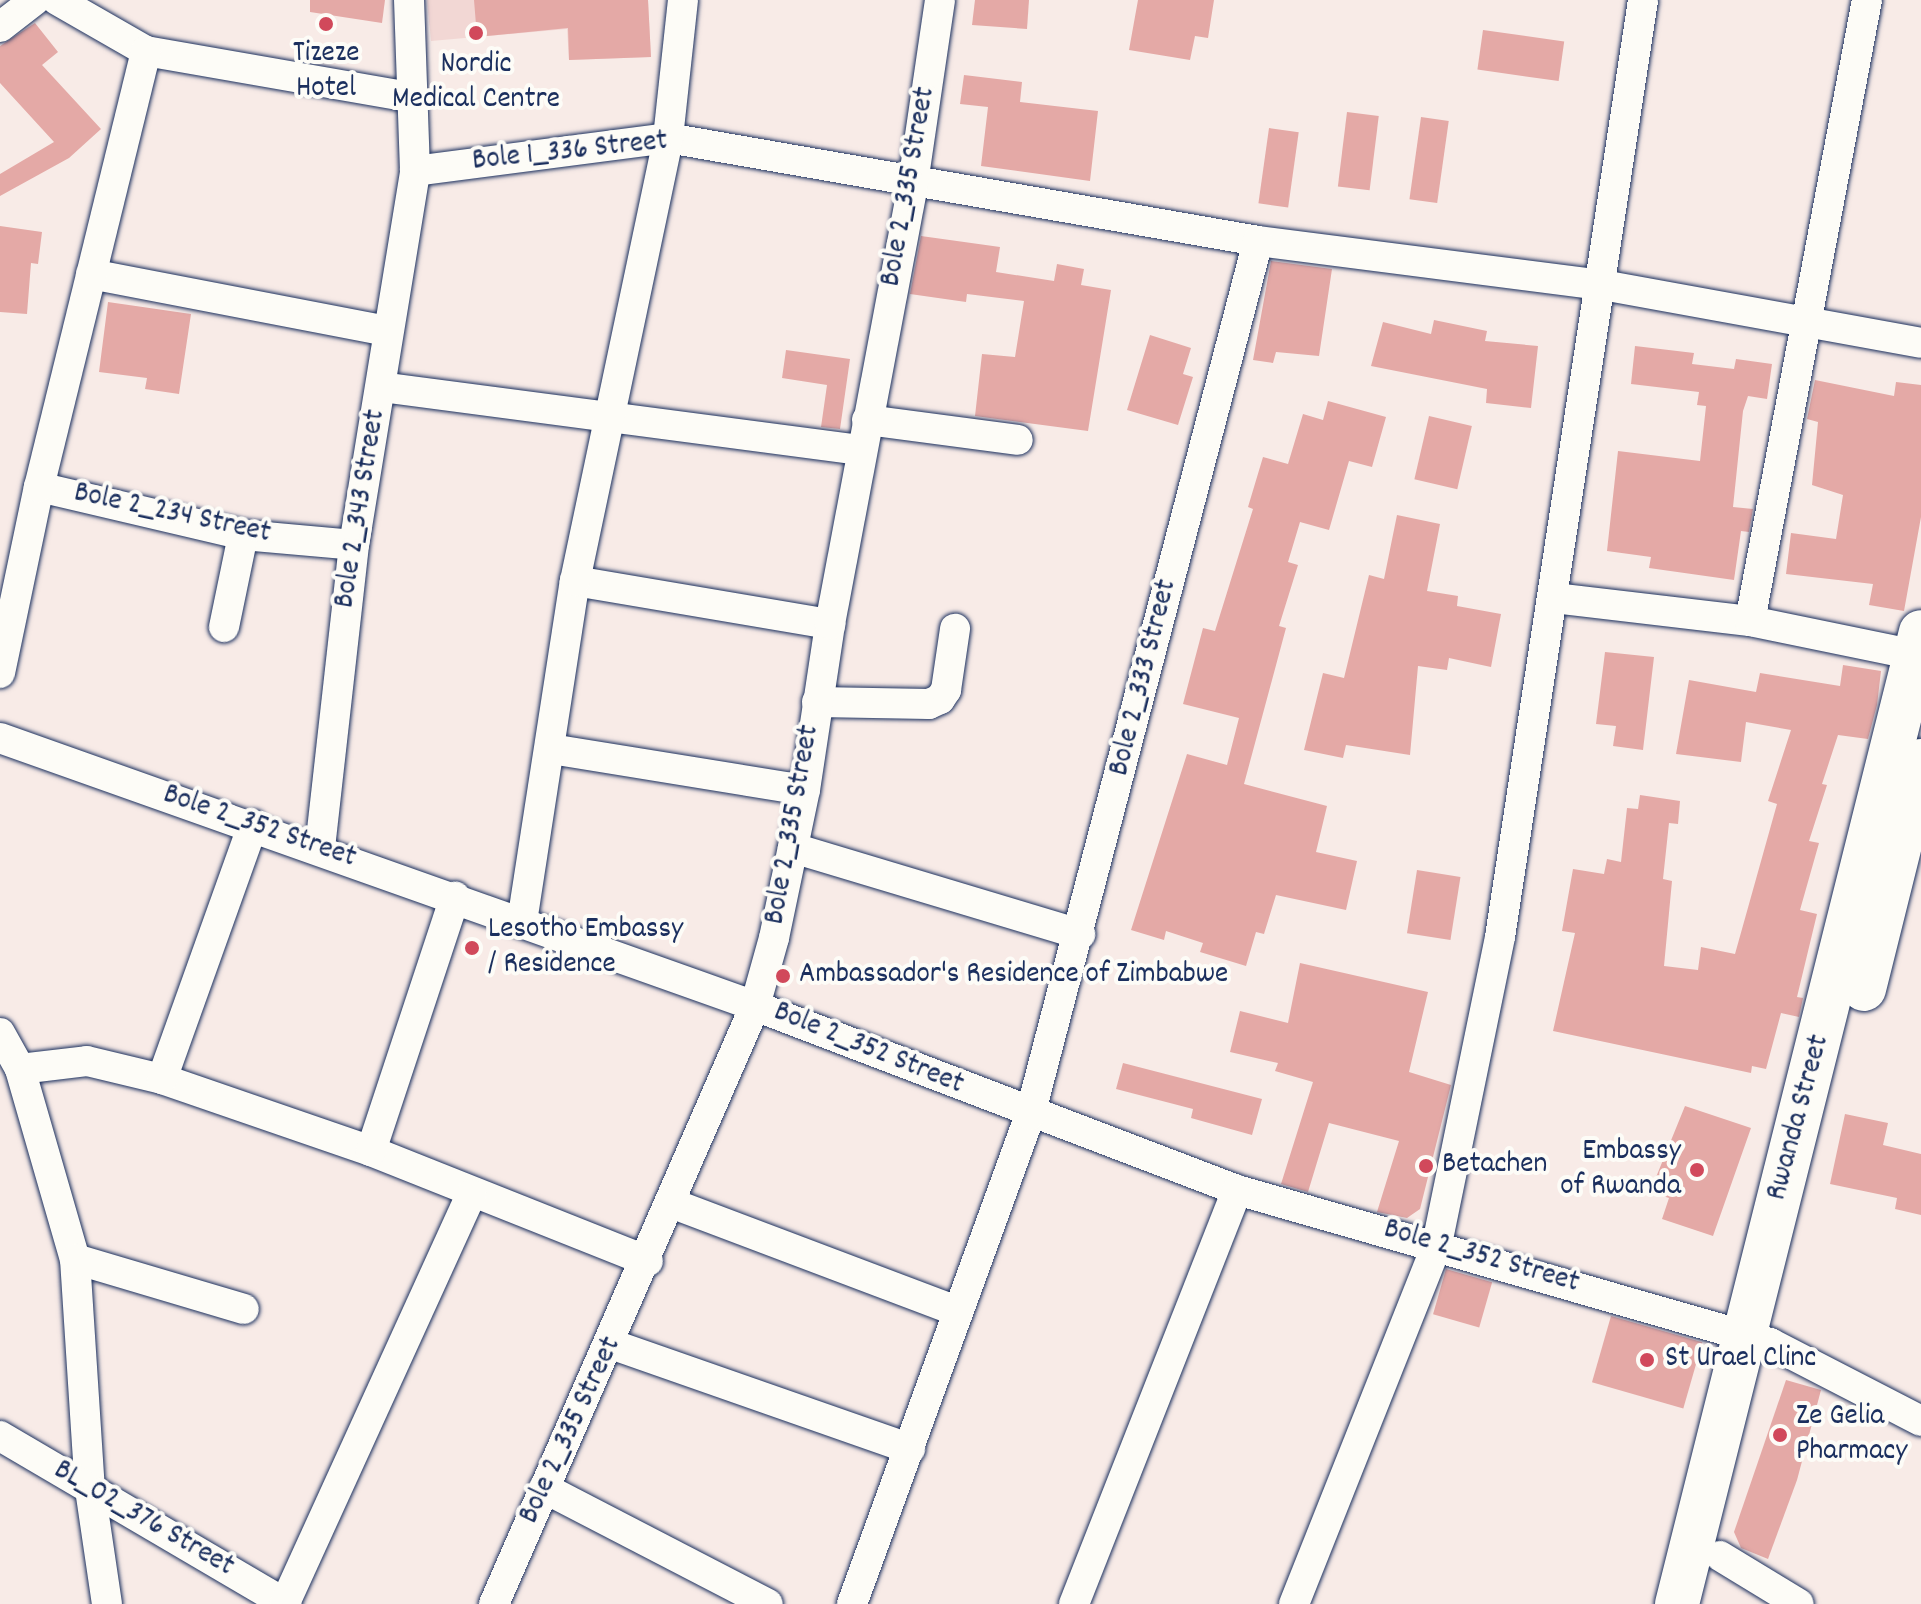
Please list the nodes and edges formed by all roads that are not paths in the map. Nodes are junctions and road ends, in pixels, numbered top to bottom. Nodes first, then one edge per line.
1 (35, 0) edge
2 (57, 0) edge
3 (409, 0) edge
4 (683, 0) edge
5 (940, 0) edge
6 (1643, 0) edge
7 (1867, 0) edge
8 (0, 27) edge
9 (146, 51) junction
10 (409, 97) junction
11 (668, 138) junction
12 (415, 171) junction
13 (913, 183) junction
14 (1258, 241) junction
15 (91, 274) junction
16 (1602, 285) junction
17 (1809, 320) junction
18 (387, 331) junction
19 (1921, 343) edge
20 (381, 387) junction
21 (612, 415) junction
22 (864, 435) junction
23 (1018, 440) dead end
24 (39, 487) junction
25 (243, 535) junction
26 (354, 545) junction
27 (575, 581) junction
28 (1554, 598) junction
29 (1750, 621) junction
30 (830, 624) junction
31 (224, 627) dead end
32 (955, 629) dead end
33 (1918, 643) edge
34 (0, 673) edge
35 (817, 702) junction
36 (0, 738) edge
37 (551, 749) junction
38 (1921, 761) edge
39 (805, 790) junction
40 (253, 825) junction
41 (320, 848) junction
42 (793, 848) junction
43 (455, 897) junction
44 (522, 922) junction
45 (1080, 934) junction
46 (755, 1006) junction
47 (0, 1033) edge
48 (20, 1069) junction
49 (162, 1079) junction
50 (1030, 1115) junction
51 (371, 1151) junction
52 (1237, 1190) junction
53 (471, 1194) junction
54 (671, 1203) junction
55 (1437, 1244) junction
56 (75, 1259) junction
57 (648, 1261) junction
58 (244, 1309) dead end
59 (957, 1311) junction
60 (1757, 1339) junction
61 (611, 1344) junction
62 (1921, 1421) edge
63 (0, 1436) edge
64 (910, 1449) junction
65 (544, 1488) junction
66 (90, 1489) junction
67 (1720, 1556) junction
68 (107, 1604) edge
69 (286, 1604) edge
70 (494, 1604) edge
71 (768, 1604) edge
72 (852, 1604) edge
73 (1074, 1604) edge
74 (1294, 1604) edge
75 (1677, 1604) edge
76 (1707, 1604) edge
77 (1799, 1604) edge

1 - 8 street
2 - 9 street
3 - 10 street, Bole 2_343 Street
4 - 11 street
5 - 13 street, Bole 2_335 Street
6 - 16 street
7 - 17 street
9 - 10 street
9 - 15 street
10 - 12 street, Bole 2_343 Street
11 - 12 street, Bole 1_336 Street
11 - 13 street, Bole 1_336 Street
11 - 21 street
12 - 18 street, Bole 2_343 Street
13 - 14 street, Bole 1_336 Street
13 - 22 street, Bole 2_335 Street
14 - 16 street, Bole 1_336 Street
14 - 45 street, Bole 2_333 Street
15 - 18 street
15 - 24 street
16 - 17 street, Bole 1_336 Street
16 - 28 street
17 - 19 street, Bole 1_336 Street
17 - 29 street
18 - 20 street, Bole 2_343 Street
20 - 21 street
20 - 26 street, Bole 2_343 Street
21 - 22 street
21 - 27 street
22 - 23 street
22 - 30 street, Bole 2_335 Street
24 - 25 street, Bole 2_234 Street
24 - 34 street
25 - 26 street, Bole 2_234 Street
25 - 31 street
26 - 41 street, Bole 2_343 Street
27 - 30 street
27 - 37 street
28 - 29 street
28 - 55 street
29 - 33 street
30 - 35 street, Bole 2_335 Street
32 - 35 street
33 - 60 main road, Rwanda Street
35 - 39 street, Bole 2_335 Street
36 - 40 street, Bole 2_352 Street
37 - 39 street
37 - 44 street
38 - 60 main road, Rwanda Street
39 - 42 street, Bole 2_335 Street
40 - 41 street, Bole 2_352 Street
40 - 49 street
41 - 43 street, Bole 2_352 Street
42 - 45 street
42 - 46 street, Bole 2_335 Street
43 - 44 street, Bole 2_352 Street
43 - 51 street
44 - 46 street, Bole 2_352 Street
45 - 50 street, Bole 2_333 Street
46 - 50 street, Bole 2_352 Street
46 - 54 street, Bole 2_335 Street
47 - 48 street
48 - 49 street
48 - 56 street
49 - 51 street
50 - 52 street, Bole 2_352 Street
50 - 59 street, Bole 2_333 Street
51 - 53 street
52 - 55 street, Bole 2_352 Street
52 - 73 street
53 - 57 street
53 - 69 street
54 - 57 street, Bole 2_335 Street
54 - 59 street
55 - 60 street, Bole 2_352 Street
55 - 74 street
56 - 58 street
56 - 66 street
57 - 61 street, Bole 2_335 Street
59 - 64 street, Bole 2_333 Street
60 - 62 street, Bole 2_352 Street
60 - 67 main road, Rwanda Street
60 - 75 main road, Rwanda Street
61 - 64 street
61 - 65 street, Bole 2_335 Street
63 - 66 street, BL_02_376 Street
64 - 72 street, Bole 2_333 Street
65 - 70 street, Bole 2_335 Street
65 - 71 street
66 - 68 street
66 - 69 street, BL_02_376 Street
67 - 76 main road, Rwanda Street
67 - 77 street

